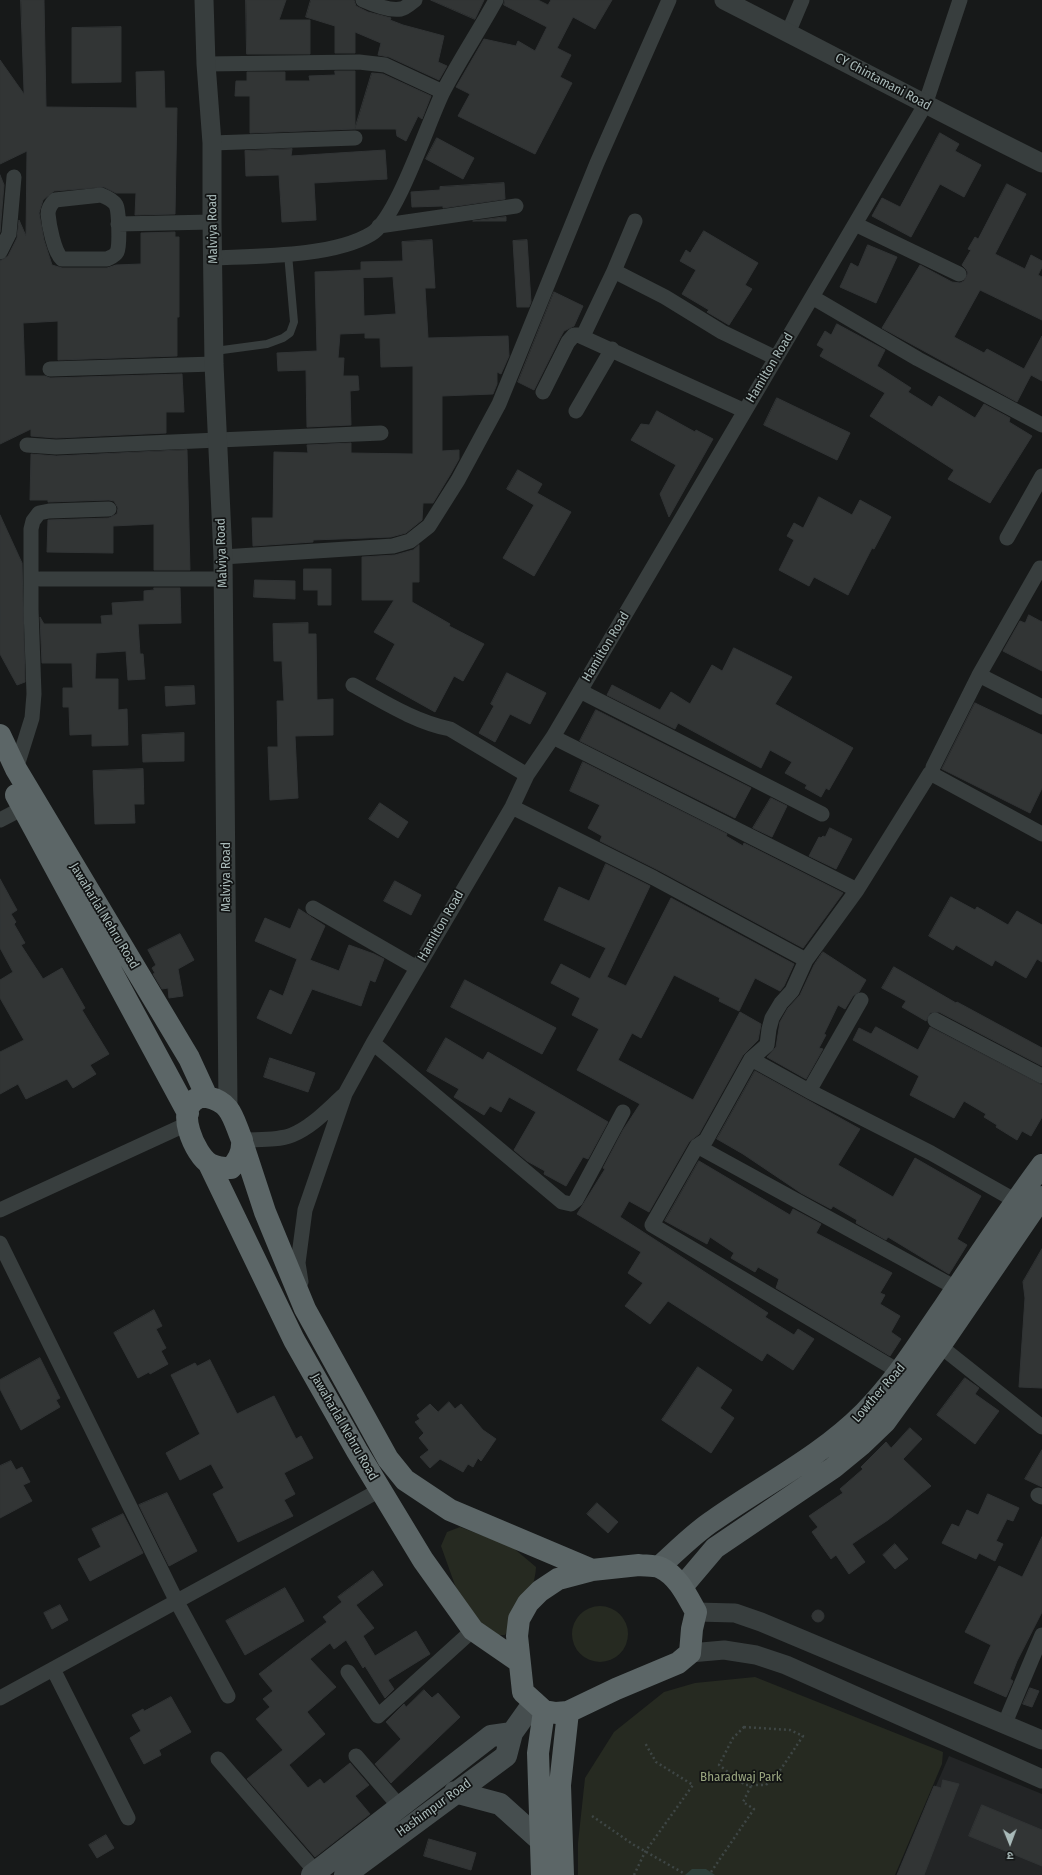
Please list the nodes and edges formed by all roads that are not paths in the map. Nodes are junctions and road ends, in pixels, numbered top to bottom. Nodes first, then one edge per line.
1 (204, 0) edge
2 (363, 0) edge
3 (415, 0) edge
4 (496, 0) edge
5 (669, 0) edge
6 (724, 0) edge
7 (802, 0) edge
8 (960, 0) edge
9 (788, 33) junction
10 (206, 64) junction
11 (443, 92) junction
12 (925, 105) junction
13 (355, 138) dead end
14 (212, 143) junction
15 (1042, 163) edge
16 (14, 176) dead end
17 (516, 206) dead end
18 (635, 221) dead end
19 (212, 222) junction
20 (118, 224) junction
21 (855, 224) junction
22 (379, 226) junction
23 (0, 252) edge
24 (288, 254) junction
25 (213, 258) junction
26 (614, 271) junction
27 (959, 274) dead end
28 (812, 297) junction
29 (583, 336) junction
30 (612, 349) junction
31 (215, 357) junction
32 (776, 358) junction
33 (50, 369) dead end
34 (543, 392) dead end
35 (576, 411) dead end
36 (745, 411) junction
37 (1042, 425) edge
38 (381, 433) dead end
39 (218, 441) junction
40 (26, 445) dead end
41 (1042, 476) edge
42 (109, 508) dead end
43 (1007, 538) dead end
44 (223, 557) junction
45 (1041, 567) edge
46 (40, 579) dead end
47 (223, 579) junction
48 (979, 675) junction
49 (353, 685) dead end
50 (580, 691) junction
51 (1042, 707) edge
52 (0, 735) edge
53 (553, 737) junction
54 (8, 767) edge
55 (933, 767) dead end
56 (527, 775) junction
57 (512, 806) junction
58 (23, 808) junction
59 (822, 814) dead end
60 (0, 820) edge
61 (1042, 834) edge
62 (857, 890) junction
63 (313, 908) dead end
64 (806, 960) junction
65 (417, 968) junction
66 (861, 1000) dead end
67 (935, 1020) dead end
68 (373, 1043) junction
69 (751, 1059) junction
70 (1042, 1076) edge
71 (809, 1091) junction
72 (345, 1094) junction
73 (207, 1097) junction
74 (228, 1107) junction
75 (624, 1112) dead end
76 (187, 1118) junction
77 (242, 1142) junction
78 (698, 1146) junction
79 (210, 1164) junction
80 (1042, 1165) edge
81 (1042, 1197) edge
82 (1016, 1201) junction
83 (0, 1210) edge
84 (0, 1243) edge
85 (956, 1288) junction
86 (305, 1309) junction
87 (940, 1346) junction
88 (900, 1372) junction
89 (1042, 1427) edge
90 (380, 1490) junction
91 (659, 1567) junction
92 (592, 1570) junction
93 (682, 1588) junction
94 (177, 1602) junction
95 (696, 1612) junction
96 (474, 1630) junction
97 (1042, 1635) edge
98 (690, 1653) junction
99 (518, 1661) junction
100 (53, 1669) junction
101 (348, 1672) dead end
102 (228, 1696) dead end
103 (0, 1698) edge
104 (539, 1707) junction
105 (568, 1712) junction
106 (1005, 1723) junction
107 (512, 1733) junction
108 (1042, 1740) edge
109 (356, 1756) dead end
110 (218, 1759) dead end
111 (1042, 1779) edge
112 (456, 1792) junction
113 (400, 1807) junction
114 (128, 1818) dead end
115 (540, 1840) junction
116 (314, 1874) edge
117 (345, 1875) edge
118 (542, 1875) edge
119 (563, 1875) edge

1 - 10 street, Malviya Road
2 - 3 street
4 - 11 street
5 - 44 street
6 - 9 street, CY Chintamani Road
7 - 9 street
8 - 12 street, Hamilton Road
9 - 12 street, CY Chintamani Road
10 - 11 street
10 - 14 street, Malviya Road
11 - 22 street
12 - 15 street, CY Chintamani Road
12 - 21 street, Hamilton Road
13 - 14 street
14 - 19 street, Malviya Road
16 - 23 street
17 - 22 street
18 - 26 street
19 - 20 street
19 - 25 street, Malviya Road
20 - 20 street
21 - 27 street
21 - 28 street, Hamilton Road
22 - 24 street
24 - 25 street
24 - 31 lane
25 - 31 street, Malviya Road
26 - 29 street
26 - 32 street
28 - 32 street, Hamilton Road
28 - 37 street
29 - 30 street
29 - 34 street
30 - 35 street
30 - 36 street
31 - 33 street
31 - 39 street, Malviya Road
32 - 36 street, Hamilton Road
36 - 50 street, Hamilton Road
38 - 39 street
39 - 40 street
39 - 44 street, Malviya Road
41 - 43 street
42 - 54 street
44 - 47 street, Malviya Road
45 - 48 street
46 - 47 street
47 - 74 street, Malviya Road
48 - 51 street
48 - 55 street
49 - 56 street
50 - 53 street, Hamilton Road
50 - 59 street
52 - 54 highway, Jawaharlal Nehru Road
53 - 56 street, Hamilton Road
53 - 62 street
54 - 58 highway, Jawaharlal Nehru Road
54 - 73 highway, Jawaharlal Nehru Road
56 - 57 street, Hamilton Road
57 - 64 street
57 - 65 street, Hamilton Road
58 - 60 street
58 - 76 highway, Jawaharlal Nehru Road
61 - 62 street
62 - 64 street
63 - 65 street
64 - 69 street
65 - 68 street, Hamilton Road
66 - 71 street
67 - 70 street
68 - 72 street, Hamilton Road
68 - 75 street
69 - 71 street
69 - 78 street
71 - 82 street
72 - 77 street
72 - 86 street, Hamilton Road
73 - 74 highway
73 - 76 highway
74 - 77 highway, Jawaharlal Nehru Road
76 - 79 highway, Jawaharlal Nehru Road
76 - 83 street
77 - 79 highway
77 - 86 highway, Jawaharlal Nehru Road
78 - 85 street
78 - 88 street
79 - 90 highway, Jawaharlal Nehru Road
80 - 82 main road, Lowther Road
81 - 87 main road, Lowther Road
82 - 85 main road, Lowther Road
84 - 94 street
85 - 88 main road, Lowther Road
86 - 92 highway, Jawaharlal Nehru Road
87 - 89 street
87 - 93 main road, Lowther Road
88 - 91 main road, Lowther Road
90 - 94 street
90 - 96 highway, Jawaharlal Nehru Road
91 - 92 highway
91 - 93 highway
92 - 99 highway
93 - 95 highway
94 - 100 street
94 - 102 street
95 - 98 highway
95 - 106 street
96 - 99 highway, Jawaharlal Nehru Road
96 - 101 street
97 - 106 street
98 - 105 highway
98 - 111 street
99 - 104 highway
100 - 103 street
100 - 114 street
104 - 105 highway
104 - 107 main road
104 - 115 highway
105 - 119 highway
106 - 108 street
107 - 112 main road, Hashimpur Road
107 - 113 main road
109 - 113 street
110 - 116 street
112 - 115 main road
112 - 117 main road, Hashimpur Road
113 - 116 main road
115 - 118 highway

